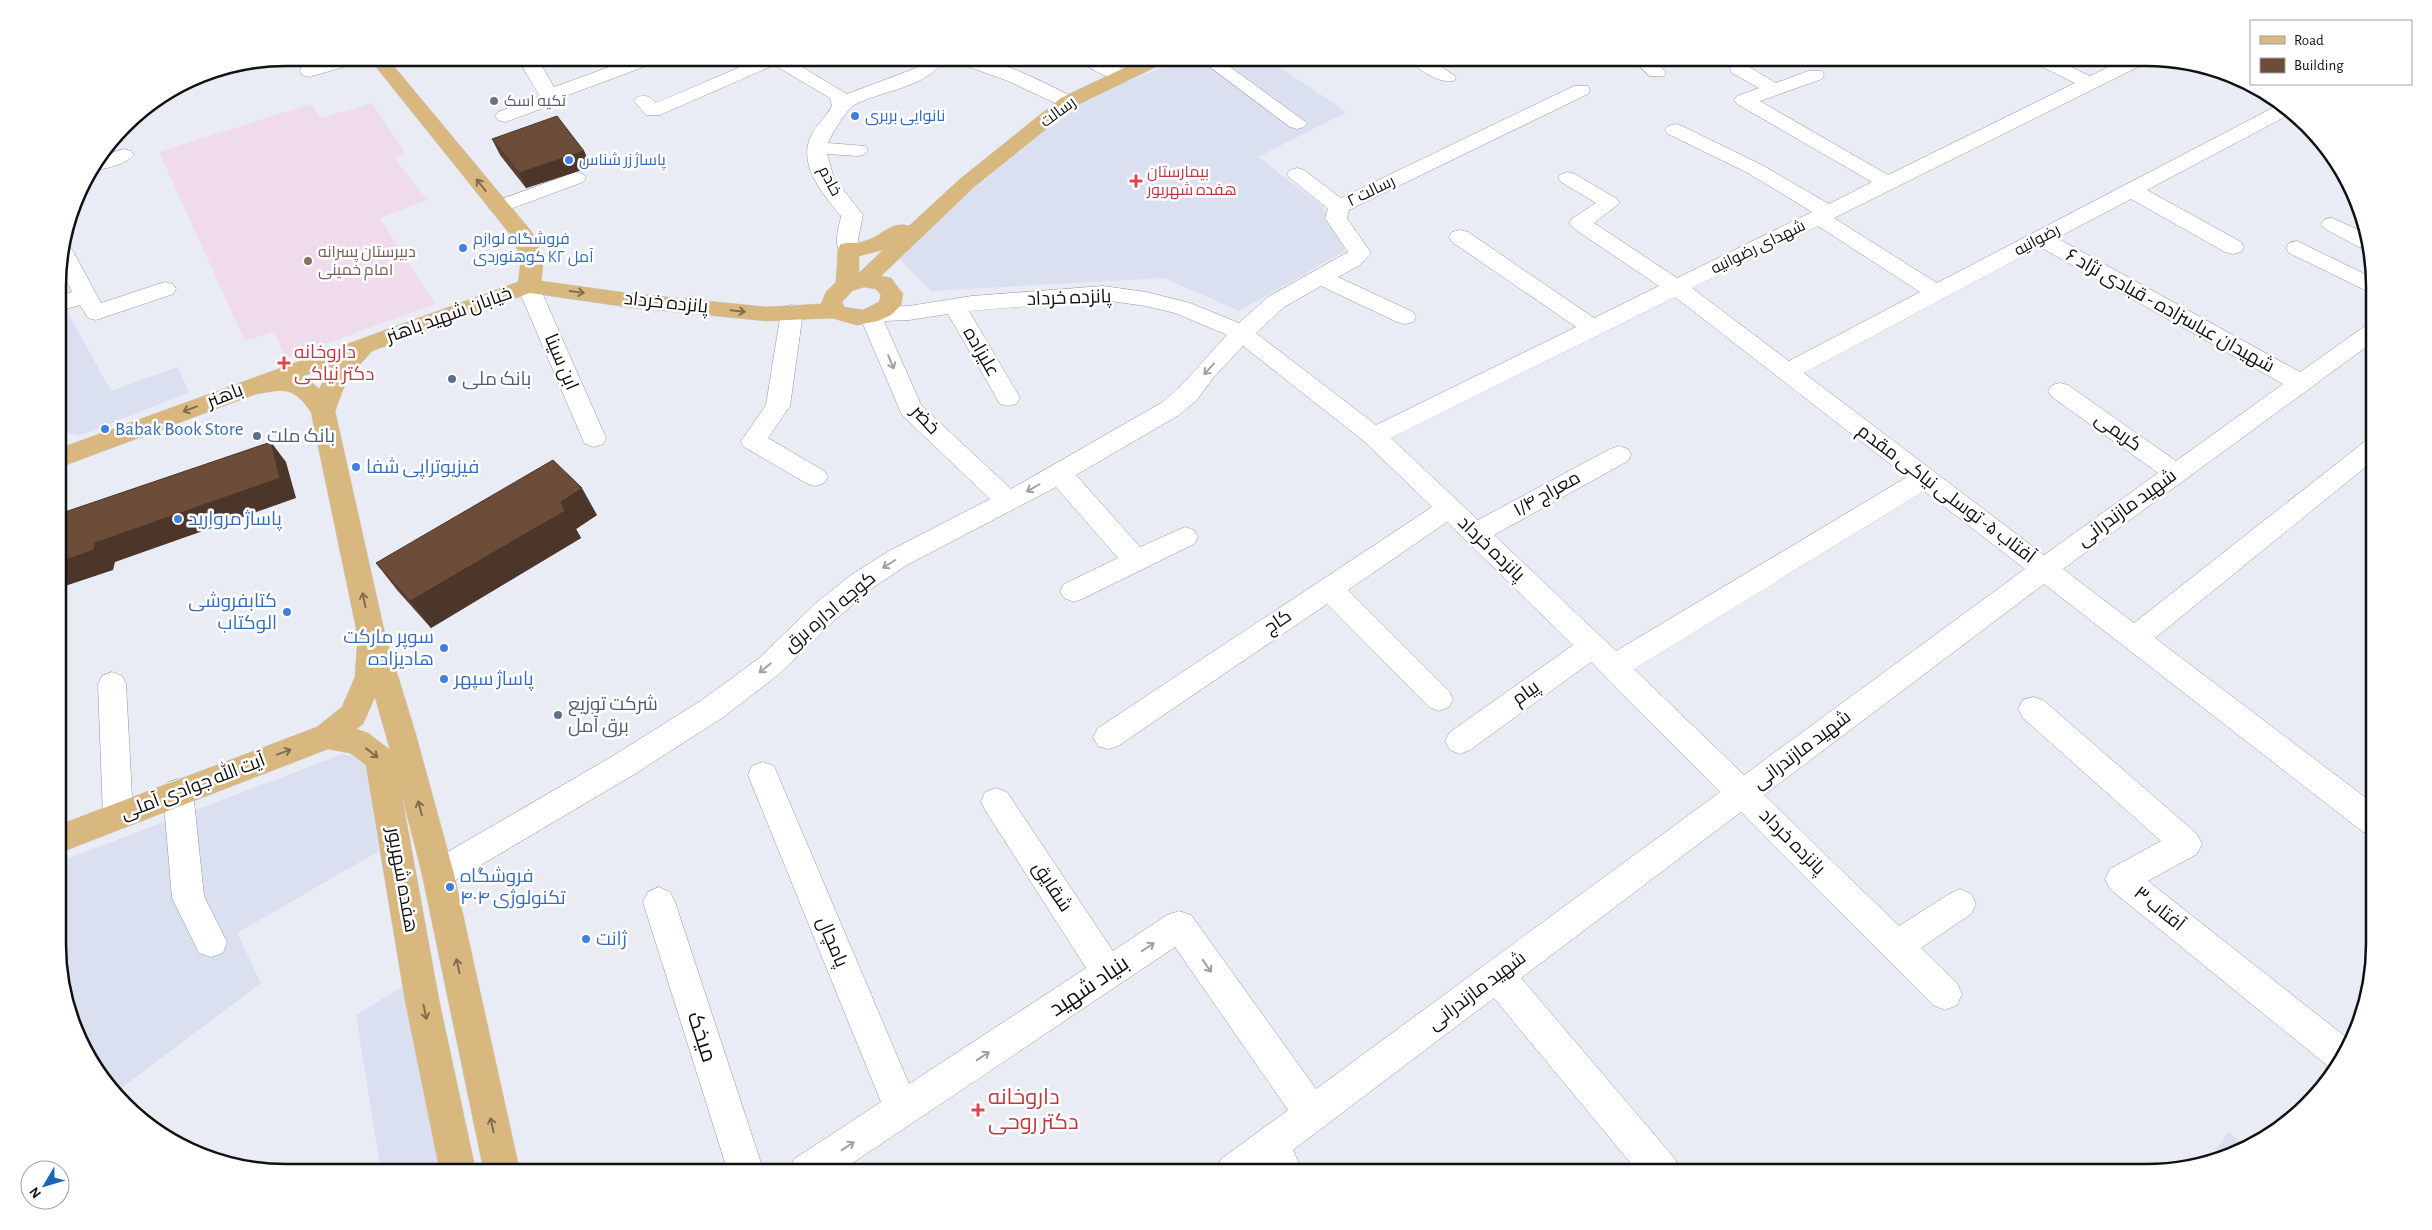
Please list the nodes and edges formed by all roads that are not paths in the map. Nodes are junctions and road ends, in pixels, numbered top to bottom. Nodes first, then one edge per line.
1 (326, 66) edge
2 (384, 66) edge
3 (531, 66) edge
4 (628, 66) edge
5 (757, 66) edge
6 (789, 66) edge
7 (929, 66) edge
8 (984, 66) edge
9 (1102, 66) edge
10 (1141, 66) edge
11 (1218, 66) edge
12 (1430, 66) edge
13 (1649, 66) edge
14 (2055, 66) edge
15 (2125, 66) edge
16 (1738, 68) dead end
17 (309, 71) dead end
18 (1657, 72) dead end
19 (1121, 75) junction
20 (1815, 75) dead end
21 (1447, 77) dead end
22 (2089, 84) junction
23 (1773, 89) junction
24 (1581, 90) dead end
25 (550, 95) junction
26 (644, 101) dead end
27 (1068, 102) junction
28 (840, 103) junction
29 (2280, 112) edge
30 (505, 116) dead end
31 (1297, 123) dead end
32 (1676, 130) dead end
33 (816, 148) junction
34 (858, 150) dead end
35 (124, 155) dead end
36 (105, 161) edge
37 (1297, 174) dead end
38 (576, 178) dead end
39 (1568, 178) dead end
40 (968, 183) junction
41 (1888, 183) junction
42 (2131, 190) junction
43 (498, 207) junction
44 (1339, 207) junction
45 (1823, 215) junction
46 (2332, 224) dead end
47 (1460, 237) dead end
48 (2040, 238) junction
49 (2361, 239) edge
50 (2233, 247) dead end
51 (849, 248) junction
52 (2297, 248) dead end
53 (68, 262) edge
54 (1321, 278) junction
55 (855, 282) junction
56 (2366, 283) edge
57 (528, 286) junction
58 (1676, 287) junction
59 (165, 289) dead end
60 (1937, 293) junction
61 (892, 294) junction
62 (85, 295) junction
63 (66, 301) edge
64 (949, 306) junction
65 (834, 311) junction
66 (792, 312) junction
67 (875, 315) junction
68 (1405, 317) dead end
69 (1593, 328) junction
70 (1242, 333) junction
71 (2366, 336) edge
72 (369, 344) junction
73 (1786, 372) junction
74 (2300, 383) junction
75 (252, 386) junction
76 (2060, 391) dead end
77 (1008, 398) dead end
78 (323, 410) junction
79 (1374, 436) junction
80 (594, 438) dead end
81 (2366, 454) edge
82 (66, 455) edge
83 (1619, 455) dead end
84 (1059, 473) junction
85 (2176, 473) junction
86 (815, 477) dead end
87 (1926, 478) junction
88 (1008, 501) junction
89 (1449, 508) junction
90 (1476, 534) junction
91 (1185, 537) dead end
92 (1137, 562) junction
93 (2044, 569) junction
94 (1329, 588) junction
95 (1074, 591) dead end
96 (371, 634) junction
97 (2135, 638) junction
98 (1592, 646) junction
99 (1613, 666) junction
100 (112, 684) dead end
101 (1439, 699) dead end
102 (2033, 709) dead end
103 (327, 736) junction
104 (1108, 737) dead end
105 (1460, 741) dead end
106 (763, 775) dead end
107 (178, 792) junction
108 (1743, 794) junction
109 (996, 801) dead end
110 (118, 815) junction
111 (2366, 816) edge
112 (66, 836) edge
113 (438, 874) junction
114 (659, 902) dead end
115 (1960, 904) dead end
116 (211, 942) dead end
117 (1896, 946) junction
118 (1108, 973) junction
119 (1498, 976) junction
120 (1946, 994) dead end
121 (2337, 1053) edge
122 (902, 1110) junction
123 (1312, 1114) junction
124 (1277, 1159) edge
125 (456, 1164) edge
126 (500, 1164) edge
127 (743, 1164) edge
128 (819, 1164) edge
129 (1260, 1164) edge
130 (1655, 1164) edge

1 - 17 street
43 -> 2 main road
3 - 25 street
4 - 25 street
5 - 26 street
6 - 28 street
7 - 28 street
8 - 27 street
9 - 19 street
10 - 19 main road, رسالت
11 - 31 street
12 - 21 street
13 - 18 street
14 - 22 street
15 - 22 street, شهدای رضوانیه
16 - 23 street
19 - 27 main road, رسالت
20 - 23 street
22 - 41 street, شهدای رضوانیه
23 - 41 street
24 - 44 street, رسالت ۲
25 - 30 street
27 - 40 main road, رسالت
28 - 33 street, خادم
29 - 42 street, رضوانیه
32 - 45 street
33 - 34 street
33 - 51 street, خادم
35 - 36 street
37 - 44 street
38 - 43 street
39 - 58 street, آفتاب ۵- توسلی نیاکی مقدم
40 - 51 main road, رسالت
40 - 55 main road, رسالت
41 - 45 street, شهدای رضوانیه
42 - 48 street, رضوانیه
42 - 50 street
43 - 57 main road
44 - 54 street, رسالت ۲
45 - 58 street, شهدای رضوانیه
45 - 60 street
46 - 49 street
47 - 69 street
48 - 60 street, رضوانیه
48 - 74 street, شهیدان عباسزاده - قبادی نژاد ۶
51 - 55 main road, خادم
52 - 56 street
53 - 62 street
54 - 68 street
54 - 70 street, رسالت ۲
55 - 61 main road
55 - 65 main road, رسالت
57 -> 66 main road, پانزده خرداد
57 - 72 main road, خیابان شهید باهنر
57 - 80 street, ابن سینا
58 - 69 street, شهدای رضوانیه
58 - 73 street, آفتاب ۵- توسلی نیاکی مقدم
59 - 62 street
60 - 73 street, رضوانیه
61 - 64 street, پانزده خرداد
61 - 67 main road
62 - 63 street
64 - 67 street, پانزده خرداد
64 - 70 street, پانزده خرداد
64 - 77 street, علیزاده
65 - 66 main road, پانزده خرداد
65 - 67 main road, پانزده خرداد
66 - 86 street
67 -> 88 street, خضر
69 - 79 street, شهدای رضوانیه
70 - 79 street, پانزده خرداد
70 -> 84 street, کوچه اداره برق
71 - 74 street, شهید مازندرانی
72 - 75 main road
72 - 78 main road
73 - 87 street, آفتاب ۵- توسلی نیاکی مقدم
74 - 85 street, شهید مازندرانی
75 - 78 main road, هفده شهریور
75 -> 82 main road, باهنر
76 - 85 street, کریمی
96 -> 78 main road, هفده شهریور
79 - 89 street, پانزده خرداد
81 - 97 street
83 - 90 street, معراج ۱/۴
84 -> 88 street, کوچه اداره برق
84 - 92 street
85 - 93 street, شهید مازندرانی
87 - 93 street, آفتاب ۵- توسلی نیاکی مقدم
87 - 99 street
88 -> 113 street, کوچه اداره برق
89 - 90 street, پانزده خرداد
89 - 94 street, کاج
90 - 98 street, پانزده خرداد
91 - 92 street
92 - 95 street
93 - 97 street, آفتاب ۵- توسلی نیاکی مقدم
93 - 108 street, شهید مازندرانی
94 - 101 street
94 - 104 street, کاج
96 - 103 main road, هفده شهریور
113 -> 96 main road, هفده شهریور
97 - 111 street, آفتاب ۵- توسلی نیاکی مقدم
98 - 99 street, پانزده خرداد
98 - 105 street, پیام
99 - 108 street, پانزده خرداد
100 - 110 street
102 - 121 street, آفتاب ۳
107 -> 103 main road, آیت الله جوادی آملی
103 -> 125 main road, هفده شهریور
106 - 122 street, پامچال
107 - 110 main road, آیت الله جوادی آملی
107 - 116 street
108 - 117 street, پانزده خرداد
108 - 119 street, شهید مازندرانی
109 - 118 street, شقایق
110 - 112 main road, آیت الله جوادی آملی
126 -> 113 main road, هفده شهریور
114 - 127 street, میخک
115 - 117 street
117 - 120 street, پانزده خرداد
122 -> 118 street, بنیاد شهید
118 -> 123 street, بنیاد شهید
119 - 123 street, شهید مازندرانی
119 - 130 street
128 -> 122 street, بنیاد شهید
123 - 124 street, شهید مازندرانی
124 - 129 street, شهید مازندرانی

